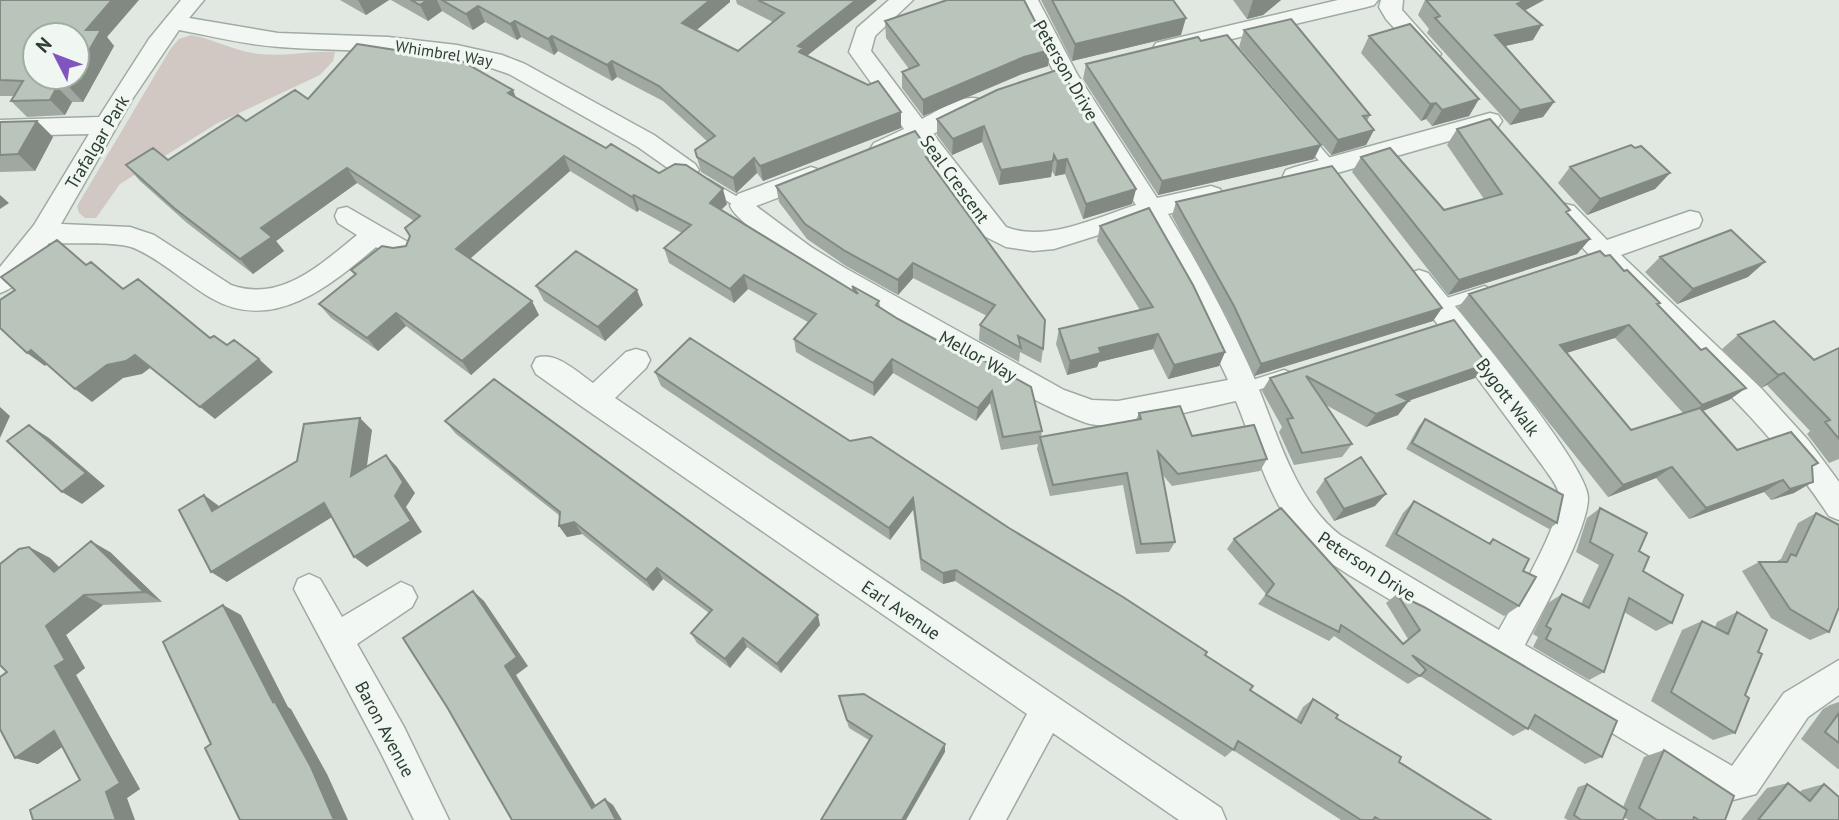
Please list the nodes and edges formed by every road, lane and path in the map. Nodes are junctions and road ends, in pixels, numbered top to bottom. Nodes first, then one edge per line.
1 (193, 0) edge
2 (902, 0) edge
3 (1027, 0) edge
4 (1367, 0) edge
5 (1392, 0) edge
6 (174, 22) junction
7 (1144, 53) edge
8 (1092, 65) edge
9 (1443, 69) edge
10 (1055, 74) junction
11 (988, 98) edge
12 (1471, 100) edge
13 (1490, 121) junction
14 (108, 125) junction
15 (1297, 127) edge
16 (0, 128) edge
17 (920, 131) junction
18 (1506, 141) edge
19 (855, 159) edge
20 (832, 168) edge
21 (687, 170) joint
22 (1339, 178) junction
23 (1269, 182) edge
24 (1231, 191) edge
25 (1547, 192) edge
26 (742, 205) junction
27 (1150, 209) junction
28 (347, 216) dead end
29 (1690, 220) dead end
30 (42, 233) junction
31 (375, 234) junction
32 (404, 253) edge
33 (1597, 255) junction
34 (1406, 263) edge
35 (0, 283) edge
36 (1504, 285) edge
37 (1444, 319) junction
38 (636, 360) dead end
39 (546, 366) dead end
40 (1293, 373) edge
41 (1245, 388) junction
42 (594, 400) junction
43 (1839, 507) edge
44 (309, 589) dead end
45 (401, 597) dead end
46 (337, 638) junction
47 (1505, 652) junction
48 (1839, 676) edge
49 (1047, 710) junction
50 (432, 820) edge
51 (987, 820) edge
52 (1209, 820) edge

1 - 6 street, Trafalgar Park
2 - 17 street, Seal Crescent
3 - 10 street, Peterson Drive
4 - 7 street
5 - 9 street
6 - 14 street, Trafalgar Park
6 - 21 street, Whimbrel Way
8 - 10 street
10 - 27 street, Peterson Drive
11 - 17 street
12 - 13 street
13 - 18 street
13 - 22 street
14 - 16 street
14 - 30 street, Trafalgar Park
15 - 22 lane
17 - 19 street
17 - 27 street, Seal Crescent
20 - 26 street
21 - 26 lane, Mellor Way
22 - 23 street
24 - 27 street, Seal Crescent
25 - 33 street
26 - 41 street, Mellor Way
27 - 41 street, Peterson Drive
28 - 31 street
29 - 33 street
30 - 31 street
30 - 35 street, Trafalgar Park
31 - 32 street
33 - 43 street
34 - 37 street, Bygott Walk
36 - 37 lane
37 - 47 street, Bygott Walk
38 - 42 street
39 - 42 street, Earl Avenue
40 - 41 lane
41 - 47 street, Peterson Drive
42 - 49 street, Earl Avenue
44 - 46 street, Baron Avenue
45 - 46 street
46 - 50 street, Baron Avenue
47 - 48 street, Peterson Drive
49 - 51 street
49 - 52 street, Earl Avenue

